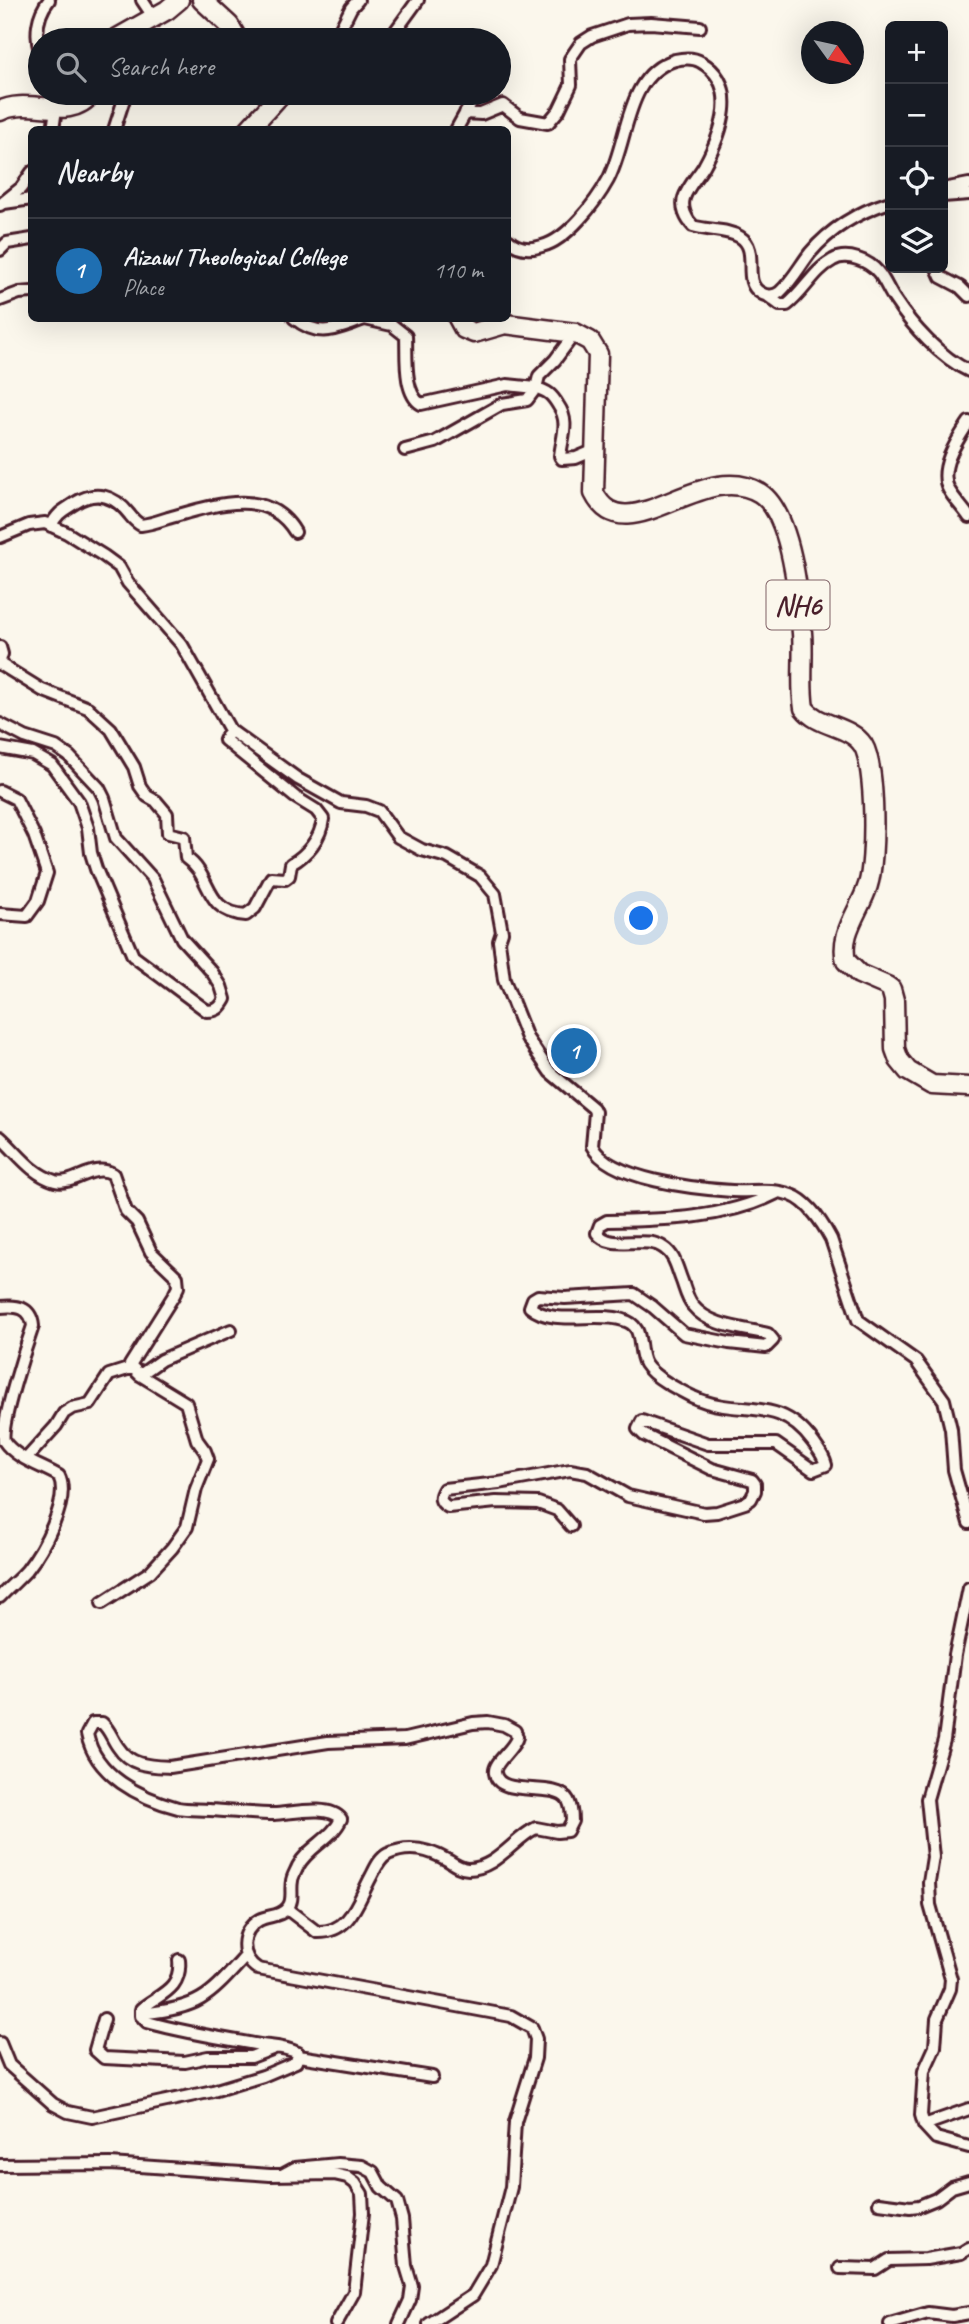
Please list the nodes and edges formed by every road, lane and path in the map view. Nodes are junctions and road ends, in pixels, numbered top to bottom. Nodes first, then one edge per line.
1 (49, 0) edge
2 (142, 0) edge
3 (179, 0) edge
4 (202, 0) edge
5 (358, 0) edge
6 (418, 0) edge
7 (154, 18) junction
8 (700, 27) dead end
9 (37, 28) edge
10 (136, 28) edge
11 (231, 28) edge
12 (341, 28) edge
13 (398, 28) edge
14 (74, 105) edge
15 (121, 105) edge
16 (271, 105) edge
17 (468, 105) edge
18 (56, 109) junction
19 (0, 111) edge
20 (465, 113) junction
21 (54, 126) edge
22 (115, 126) edge
23 (252, 126) edge
24 (458, 126) edge
25 (28, 178) edge
26 (969, 184) edge
27 (948, 188) edge
28 (969, 194) edge
29 (948, 196) edge
30 (28, 200) edge
31 (2, 204) edge
32 (885, 204) edge
33 (28, 240) edge
34 (511, 242) edge
35 (0, 250) edge
36 (939, 273) edge
37 (28, 292) edge
38 (768, 296) junction
39 (969, 296) edge
40 (0, 300) edge
41 (300, 322) edge
42 (359, 322) edge
43 (376, 322) edge
44 (460, 322) edge
45 (575, 333) junction
46 (969, 371) edge
47 (536, 387) junction
48 (969, 422) edge
49 (405, 450) dead end
50 (595, 450) junction
51 (969, 517) edge
52 (51, 526) junction
53 (295, 532) dead end
54 (0, 537) edge
55 (0, 647) edge
56 (0, 663) edge
57 (0, 724) edge
58 (230, 730) junction
59 (0, 748) edge
60 (0, 791) edge
61 (0, 914) edge
62 (969, 1087) edge
63 (0, 1137) edge
64 (779, 1192) junction
65 (0, 1307) edge
66 (231, 1330) dead end
67 (135, 1372) junction
68 (27, 1458) junction
69 (969, 1524) edge
70 (571, 1525) dead end
71 (969, 1588) edge
72 (0, 1597) edge
73 (102, 1603) dead end
74 (287, 1909) junction
75 (245, 1957) junction
76 (179, 1960) dead end
77 (143, 2018) junction
78 (104, 2019) dead end
79 (0, 2043) edge
80 (279, 2045) junction
81 (299, 2056) junction
82 (432, 2077) dead end
83 (969, 2109) edge
84 (950, 2116) junction
85 (969, 2116) edge
86 (924, 2125) junction
87 (969, 2147) edge
88 (0, 2165) edge
89 (282, 2175) junction
90 (969, 2182) edge
91 (879, 2203) dead end
92 (969, 2248) edge
93 (840, 2268) dead end
94 (969, 2313) edge
95 (336, 2324) edge
96 (399, 2324) edge
97 (429, 2324) edge
98 (890, 2324) edge

1 - 9 street
2 - 7 street
3 - 7 highway
4 - 11 highway
5 - 12 street
6 - 13 street
7 - 10 highway
8 - 20 street
14 - 18 highway
15 - 22 street
16 - 23 highway
17 - 20 street
18 - 19 highway
18 - 21 street
20 - 24 street
25 - 31 street
26 - 27 street
28 - 29 street
30 - 31 street
32 - 38 street
33 - 35 street
34 - 38 street
36 - 39 street
37 - 40 street
38 - 46 street
41 - 42 street
43 - 47 street
44 - 45 highway
45 - 47 street
45 - 50 highway, NH6
47 - 49 street
47 - 50 street
48 - 51 street
50 - 62 highway, NH6
52 - 53 street
52 - 54 street
52 - 58 street
55 - 56 street
56 - 58 street
57 - 59 street
58 - 64 street
60 - 61 street
63 - 67 street
64 - 69 street
64 - 70 street
65 - 68 street
66 - 67 street
67 - 68 street
67 - 73 street
68 - 72 street
71 - 86 street
74 - 74 street
74 - 75 street
75 - 77 street
75 - 97 street
76 - 77 street
77 - 80 street
78 - 80 street
79 - 81 street
80 - 81 street
81 - 82 street
83 - 84 street
84 - 85 street
84 - 86 street
86 - 87 street
88 - 89 street
89 - 95 street
89 - 96 street
90 - 91 street
92 - 93 street
94 - 98 street

